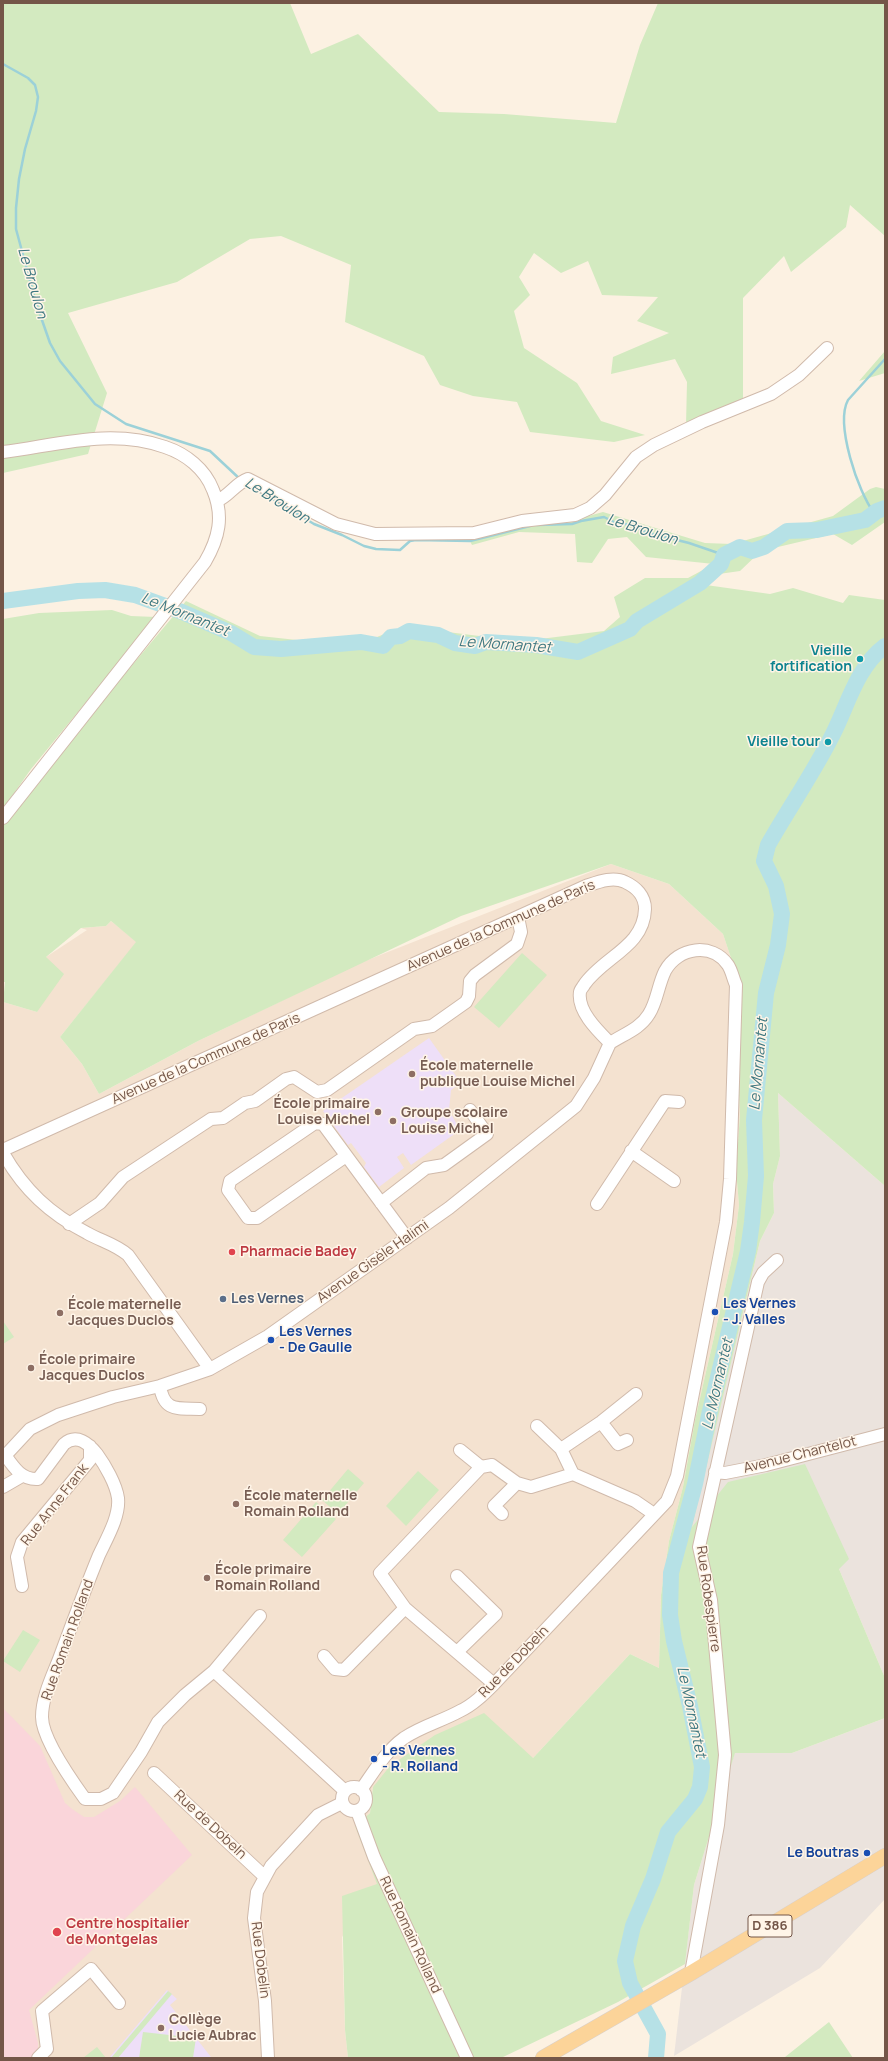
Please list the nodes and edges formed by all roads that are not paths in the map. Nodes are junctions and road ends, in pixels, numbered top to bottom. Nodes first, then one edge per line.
1 (828, 348) dead end
2 (3, 452) edge
3 (217, 501) junction
4 (3, 818) edge
5 (518, 917) junction
6 (610, 1043) junction
7 (679, 1102) dead end
8 (470, 1110) dead end
9 (3, 1150) edge
10 (631, 1151) junction
11 (3, 1153) edge
12 (346, 1156) junction
13 (674, 1181) dead end
14 (381, 1203) junction
15 (597, 1204) dead end
16 (69, 1224) junction
17 (407, 1238) junction
18 (777, 1260) dead end
19 (210, 1369) junction
20 (160, 1386) junction
21 (636, 1394) dead end
22 (200, 1409) dead end
23 (601, 1422) junction
24 (538, 1426) dead end
25 (885, 1434) edge
26 (627, 1440) dead end
27 (90, 1446) junction
28 (561, 1449) junction
29 (460, 1450) dead end
30 (4, 1457) edge
31 (481, 1467) junction
32 (715, 1472) junction
33 (573, 1474) junction
34 (22, 1476) junction
35 (517, 1483) junction
36 (3, 1487) edge
37 (502, 1514) dead end
38 (654, 1514) junction
39 (457, 1576) dead end
40 (22, 1586) dead end
41 (405, 1608) junction
42 (260, 1616) dead end
43 (457, 1652) junction
44 (324, 1656) dead end
45 (214, 1671) junction
46 (494, 1684) junction
47 (154, 1773) dead end
48 (361, 1790) junction
49 (344, 1797) junction
50 (358, 1811) junction
51 (885, 1856) edge
52 (265, 1877) junction
53 (691, 1973) junction
54 (119, 2003) dead end
55 (38, 2058) edge
56 (268, 2058) edge
57 (467, 2058) edge
58 (543, 2058) edge

1 - 3 street
2 - 3 street
3 - 4 street
5 - 6 street, Avenue de la Commune de Paris
5 - 9 street, Avenue de la Commune de Paris
5 - 16 street
6 - 17 street, Avenue Gisèle Halimi
6 - 38 street
7 - 10 street
8 - 14 street
10 - 13 street
10 - 15 street
11 - 16 street
12 - 12 street
12 - 14 street
14 - 17 street
16 - 19 street
17 - 19 street, Avenue Gisèle Halimi
18 - 32 street, Rue Robespierre
19 - 20 street, Avenue Gisèle Halimi
20 - 22 street
20 - 30 street, Avenue Gisèle Halimi
21 - 23 street
23 - 26 street
23 - 28 street
24 - 28 street
25 - 32 street, Avenue Chantelot
27 - 34 street
27 - 40 street, Rue Anne Frank
27 - 45 street, Rue Romain Rolland
28 - 33 street
29 - 31 street
30 - 34 street
31 - 35 street
31 - 41 street
32 - 53 street, Rue Robespierre
33 - 35 street
33 - 38 street
34 - 36 street
35 - 37 street
38 - 46 street, Rue de Dobeln
39 - 43 street
41 - 43 street
41 - 44 street
42 - 45 street
43 - 46 street
45 - 49 street
46 - 48 street, Rue de Dobeln
47 - 52 street, Rue de Dobeln
48 - 49 street
48 - 50 street
49 - 50 street
49 - 52 street, Rue Dobelin
50 - 57 street, Rue Romain Rolland
51 - 53 main road, D 386
52 - 56 street, Rue Dobelin
53 - 58 main road, D 386
54 - 55 street

